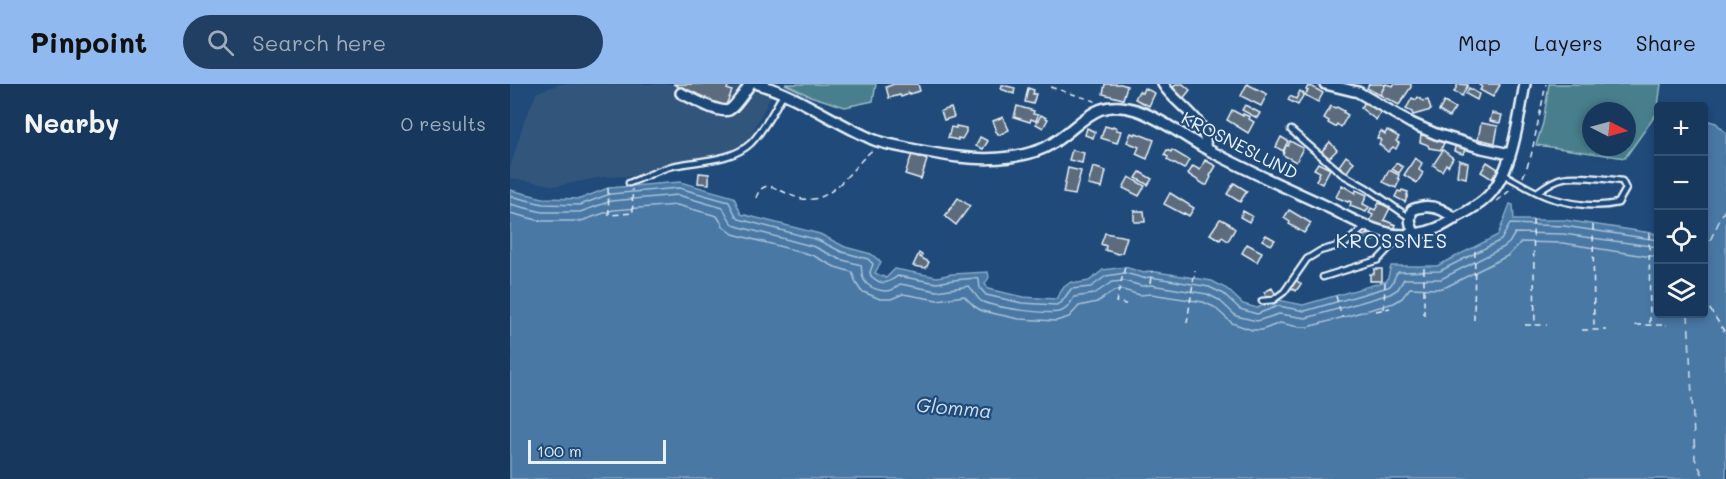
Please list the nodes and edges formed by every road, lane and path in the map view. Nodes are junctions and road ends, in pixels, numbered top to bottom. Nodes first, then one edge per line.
1 (750, 84) edge
2 (758, 84) edge
3 (1163, 84) edge
4 (1325, 84) edge
5 (1522, 85) edge
6 (1050, 87) dead end
7 (681, 93) dead end
8 (784, 93) junction
9 (1099, 109) junction
10 (1291, 130) dead end
11 (881, 142) junction
12 (1205, 147) junction
13 (1510, 154) junction
14 (1503, 174) junction
15 (631, 185) joint
16 (608, 188) dead end
17 (1537, 192) junction
18 (756, 198) dead end
19 (1410, 218) junction
20 (1455, 219) junction
21 (1533, 220) dead end
22 (1367, 225) junction
23 (1593, 225) dead end
24 (1649, 233) dead end
25 (1415, 234) junction
26 (1397, 235) junction
27 (1475, 248) dead end
28 (1125, 267) dead end
29 (1424, 267) dead end
30 (1195, 270) dead end
31 (1152, 271) dead end
32 (1323, 277) dead end
33 (1385, 282) dead end
34 (1150, 283) dead end
35 (1336, 296) dead end
36 (1262, 301) dead end
37 (1126, 304) dead end
38 (1708, 306) edge
39 (1390, 308) dead end
40 (1384, 309) junction
41 (1376, 311) dead end
42 (1424, 316) dead end
43 (1342, 318) dead end
44 (1474, 320) dead end
45 (1187, 323) dead end
46 (1535, 325) junction
47 (1547, 325) dead end
48 (1635, 325) dead end
49 (1650, 325) junction
50 (1667, 325) dead end
51 (1525, 326) dead end
52 (1582, 330) dead end
53 (1594, 330) junction
54 (1606, 330) dead end
55 (1726, 334) edge

1 - 7 street
2 - 8 street
3 - 12 street
4 - 13 street
5 - 13 street, KROSNESLUND
6 - 9 path
8 - 11 street
8 - 15 lane
9 - 11 street
9 - 12 street, KROSNESLUND
10 - 19 lane
11 - 18 path
12 - 22 street, KROSNESLUND
13 - 14 street, KROSNESLUND
14 - 17 lane
14 - 20 street, KROSNESLUND
15 - 16 path
17 - 17 lane
19 - 20 street
19 - 25 street
20 - 25 street, KROSNESLUND
21 - 46 path
22 - 26 street, KROSNESLUND
22 - 36 lane
23 - 53 path
24 - 49 path
25 - 26 street, KROSNESLUND
26 - 32 lane
27 - 44 path
28 - 37 path
29 - 42 path
30 - 45 path
31 - 34 path
33 - 40 path
35 - 43 path
38 - 55 path
39 - 40 path
40 - 41 path
46 - 47 path
46 - 51 path
48 - 49 path
49 - 50 path
52 - 53 path
53 - 54 path

